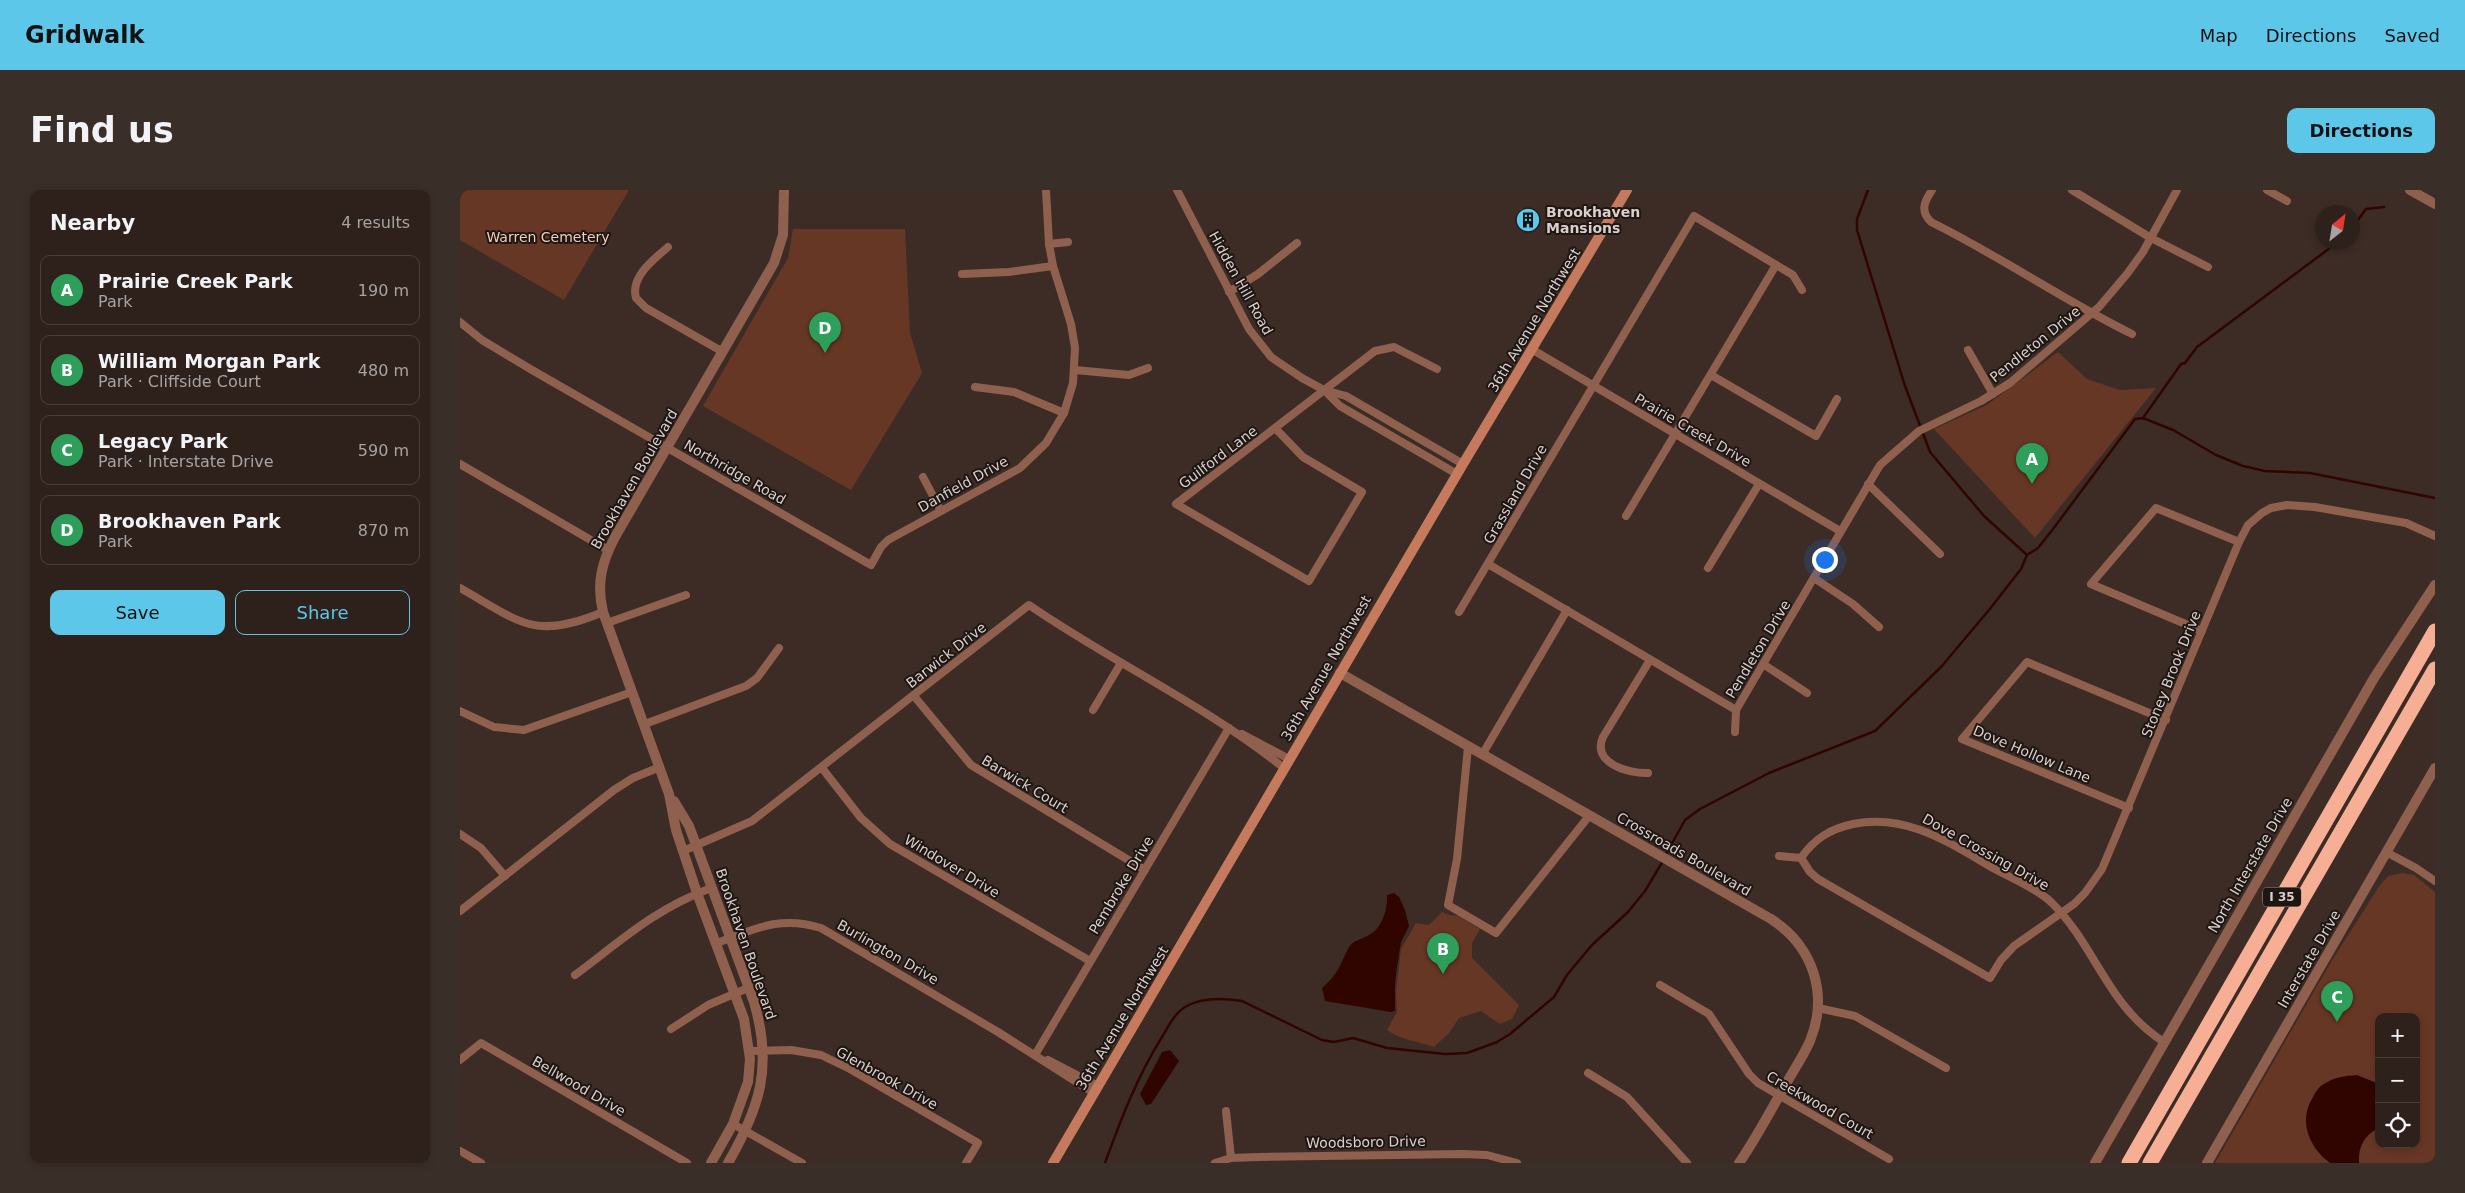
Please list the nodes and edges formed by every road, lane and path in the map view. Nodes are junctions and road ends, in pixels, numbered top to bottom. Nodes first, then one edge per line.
1 (784, 190) edge
2 (1046, 190) edge
3 (1178, 190) edge
4 (1627, 190) edge
5 (1932, 190) edge
6 (2072, 190) edge
7 (2177, 190) edge
8 (2267, 190) edge
9 (2414, 192) edge
10 (2287, 201) dead end
11 (2435, 204) edge
12 (2151, 238) junction
13 (1068, 242) dead end
14 (1297, 243) dead end
15 (1049, 244) junction
16 (668, 247) dead end
17 (1776, 265) junction
18 (1053, 266) junction
19 (2208, 267) dead end
20 (962, 274) dead end
21 (1802, 290) dead end
22 (1229, 292) junction
23 (2091, 314) junction
24 (460, 322) edge
25 (2132, 334) dead end
26 (1533, 350) junction
27 (1968, 350) dead end
28 (722, 352) junction
29 (1148, 368) dead end
30 (1437, 369) dead end
31 (1075, 370) junction
32 (1711, 375) junction
33 (975, 386) dead end
34 (1592, 386) junction
35 (1324, 390) junction
36 (1993, 394) junction
37 (1836, 399) dead end
38 (1064, 413) junction
39 (1275, 428) junction
40 (1676, 435) junction
41 (668, 448) junction
42 (460, 464) edge
43 (1463, 464) junction
44 (1457, 474) junction
45 (923, 477) dead end
46 (1759, 484) junction
47 (1868, 484) junction
48 (941, 511) junction
49 (1626, 516) dead end
50 (1840, 531) junction
51 (2435, 536) edge
52 (2239, 542) junction
53 (608, 550) junction
54 (1940, 554) dead end
55 (1488, 564) junction
56 (871, 565) joint
57 (1708, 568) dead end
58 (1814, 578) junction
59 (2435, 585) edge
60 (460, 588) edge
61 (686, 594) dead end
62 (1567, 610) junction
63 (603, 612) junction
64 (1459, 612) dead end
65 (607, 623) junction
66 (1879, 627) dead end
67 (2202, 631) junction
68 (2435, 631) edge
69 (779, 648) dead end
70 (1650, 660) junction
71 (1120, 663) junction
72 (1763, 664) junction
73 (2435, 668) edge
74 (1340, 673) junction
75 (632, 692) junction
76 (1807, 693) dead end
77 (914, 696) junction
78 (1093, 710) dead end
79 (1736, 710) junction
80 (460, 711) edge
81 (2166, 720) junction
82 (645, 724) junction
83 (1229, 728) junction
84 (1735, 732) dead end
85 (1468, 747) junction
86 (1482, 755) junction
87 (1286, 764) junction
88 (660, 767) junction
89 (822, 768) junction
90 (2435, 768) edge
91 (1648, 773) dead end
92 (669, 794) junction
93 (2129, 808) junction
94 (1589, 816) junction
95 (460, 834) edge
96 (696, 845) junction
97 (683, 851) junction
98 (2386, 852) junction
99 (1779, 856) dead end
100 (1801, 858) junction
101 (1144, 870) junction
102 (505, 876) junction
103 (2435, 882) edge
104 (711, 888) junction
105 (698, 893) junction
106 (460, 911) edge
107 (2061, 914) junction
108 (730, 938) junction
109 (717, 943) junction
110 (1090, 962) junction
111 (574, 975) dead end
112 (1660, 985) dead end
113 (748, 988) junction
114 (735, 993) junction
115 (1818, 1008) junction
116 (671, 1029) dead end
117 (2164, 1042) junction
118 (749, 1051) junction
119 (764, 1051) junction
120 (1035, 1055) junction
121 (460, 1060) edge
122 (1946, 1068) dead end
123 (1588, 1073) dead end
124 (1096, 1089) junction
125 (1779, 1096) junction
126 (1226, 1111) dead end
127 (733, 1124) junction
128 (746, 1131) junction
129 (460, 1151) edge
130 (1231, 1158) junction
131 (1889, 1159) dead end
132 (481, 1163) edge
133 (687, 1163) edge
134 (711, 1163) edge
135 (728, 1163) edge
136 (802, 1163) edge
137 (966, 1163) edge
138 (1053, 1163) edge
139 (1215, 1163) edge
140 (1517, 1163) edge
141 (1687, 1163) edge
142 (1739, 1163) edge
143 (2095, 1163) edge
144 (2129, 1163) edge
145 (2150, 1163) edge
146 (2207, 1163) edge

1 - 28 street, Brookhaven Boulevard
2 - 15 street, Danfield Drive
3 - 22 street, Hidden Hill Road
4 - 26 main road, 36th Avenue Northwest
5 - 23 street
6 - 12 street
7 - 12 street, Pendleton Drive
8 - 10 street
9 - 11 street
12 - 19 street
12 - 23 street, Pendleton Drive
13 - 15 street
14 - 22 street
15 - 18 street, Danfield Drive
16 - 28 street
17 - 21 street
17 - 32 street
17 - 34 street, Grassland Drive
18 - 20 street
18 - 31 street, Danfield Drive
22 - 35 street, Hidden Hill Road
23 - 25 street
23 - 36 street, Pendleton Drive
24 - 41 street, Northridge Road
26 - 34 street, Prairie Creek Drive
26 - 43 main road, 36th Avenue Northwest
27 - 36 street
28 - 41 street, Brookhaven Boulevard
29 - 31 street
30 - 35 street, Guilford Lane
31 - 38 street, Danfield Drive
32 - 37 street
32 - 40 street
33 - 38 street
34 - 40 street, Prairie Creek Drive
34 - 55 street, Grassland Drive
35 - 39 street, Guilford Lane
35 - 43 street, Hidden Hill Road
35 - 44 street, Hidden Hill Road
36 - 47 street, Pendleton Drive
38 - 48 street, Danfield Drive
39 - 39 street, Guilford Lane
40 - 46 street, Prairie Creek Drive
40 - 49 street
41 - 53 street, Brookhaven Boulevard
41 - 56 street, Northridge Road
42 - 53 street
43 - 44 main road, 36th Avenue Northwest
44 - 74 main road, 36th Avenue Northwest
45 - 48 street
46 - 50 street, Prairie Creek Drive
46 - 57 street
47 - 50 street, Pendleton Drive
47 - 54 street
48 - 56 street, Danfield Drive
50 - 58 street, Pendleton Drive
51 - 52 street, Stoney Brook Drive
52 - 67 street, Stoney Brook Drive
52 - 67 street
53 - 63 street, Brookhaven Boulevard
55 - 62 street, Grassland Drive
55 - 64 street
58 - 66 street
58 - 72 street, Pendleton Drive
59 - 117 street, North Interstate Drive
60 - 63 street
61 - 65 street
62 - 70 street, Grassland Drive
62 - 86 street
63 - 65 street, Brookhaven Boulevard
65 - 75 street, Brookhaven Boulevard
67 - 81 street, Stoney Brook Drive
68 - 144 highway, I 35
69 - 82 street
70 - 79 street, Grassland Drive
70 - 91 street
71 - 77 street, Barwick Drive
71 - 78 street
71 - 83 street, Barwick Drive
72 - 76 street
72 - 79 street, Pendleton Drive
73 - 145 highway, I 35
74 - 85 street, Crossroads Boulevard
74 - 87 main road, 36th Avenue Northwest
75 - 80 street
75 - 82 street, Brookhaven Boulevard
77 - 89 street, Barwick Drive
77 - 101 street, Barwick Court
79 - 84 street
81 - 93 street, Stoney Brook Drive
81 - 93 street, Dove Hollow Lane
82 - 88 street, Brookhaven Boulevard
83 - 87 street, Barwick Drive
83 - 101 street, Pembroke Drive
85 - 86 street, Crossroads Boulevard
85 - 94 street
86 - 94 street, Crossroads Boulevard
87 - 124 main road, 36th Avenue Northwest
88 - 92 street, Brookhaven Boulevard
88 - 102 street
89 - 96 street, Barwick Drive
89 - 110 street, Windover Drive
90 - 98 street, Interstate Drive
92 - 96 street, Brookhaven Boulevard
92 - 97 street, Brookhaven Boulevard
93 - 107 street, Stoney Brook Drive
94 - 115 street, Crossroads Boulevard
95 - 102 street
96 - 97 street, Barwick Drive
96 - 104 street, Brookhaven Boulevard
97 - 105 street, Brookhaven Boulevard
98 - 103 street
98 - 146 street, Interstate Drive
99 - 100 street
100 - 107 street, Dove Crossing Drive
100 - 107 street, Stoney Brook Drive
101 - 110 street, Pembroke Drive
102 - 106 street
104 - 105 street
104 - 108 street, Brookhaven Boulevard
105 - 109 street, Brookhaven Boulevard
105 - 111 street
107 - 117 street, Dove Crossing Drive
108 - 109 street, Burlington Drive
108 - 113 street, Brookhaven Boulevard
108 - 120 street, Burlington Drive
109 - 114 street, Brookhaven Boulevard
110 - 120 street, Pembroke Drive
112 - 125 street, Creekwood Court
113 - 114 street
113 - 119 street, Brookhaven Boulevard
114 - 116 street
114 - 118 street, Brookhaven Boulevard
115 - 122 street
115 - 125 street, Crossroads Boulevard
117 - 143 street, North Interstate Drive
118 - 119 street, Glenbrook Drive
118 - 127 street, Brookhaven Boulevard
119 - 128 street, Brookhaven Boulevard
119 - 137 street, Glenbrook Drive
120 - 124 street, Burlington Drive
121 - 133 street, Bellwood Drive
123 - 141 street
124 - 138 main road, 36th Avenue Northwest
125 - 131 street, Creekwood Court
125 - 142 street, Crossroads Boulevard
126 - 130 street
127 - 128 street
127 - 134 street, Brookhaven Boulevard
128 - 135 street, Brookhaven Boulevard
128 - 136 street
129 - 132 street
130 - 139 street, Woodsboro Drive
130 - 140 street, Woodsboro Drive

